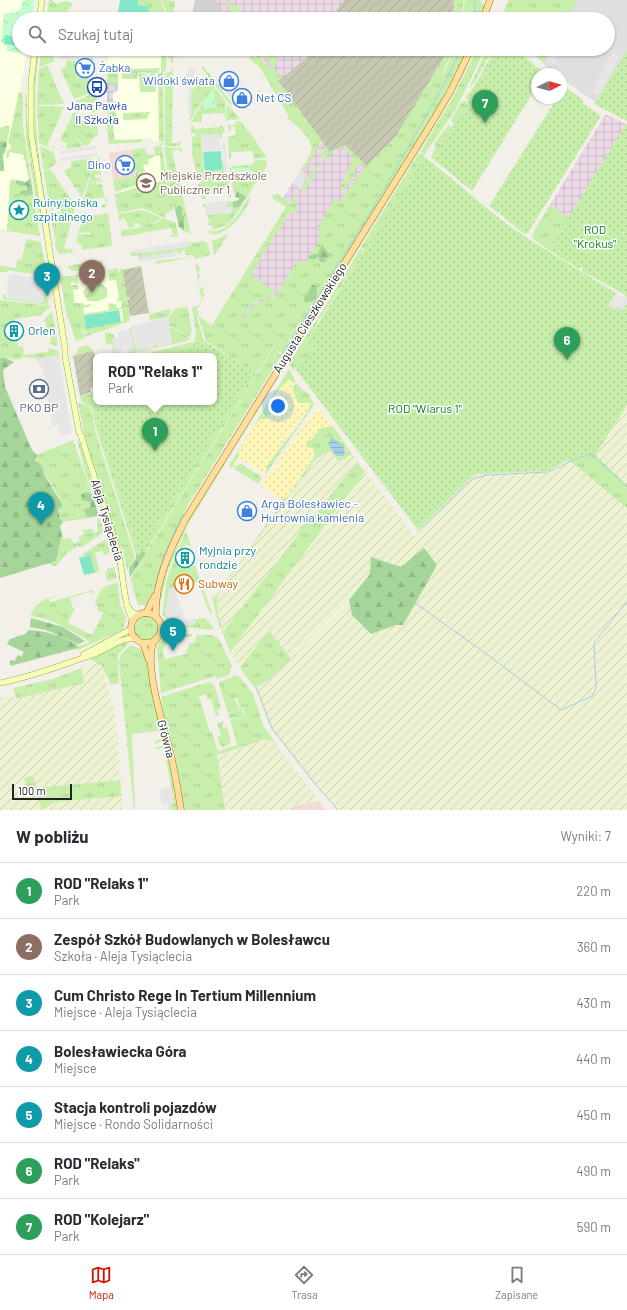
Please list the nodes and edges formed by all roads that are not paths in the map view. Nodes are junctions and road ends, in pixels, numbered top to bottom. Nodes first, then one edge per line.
1 (42, 0) edge
2 (490, 0) edge
3 (40, 12) edge
4 (487, 12) edge
5 (34, 56) edge
6 (468, 56) edge
7 (158, 591) junction
8 (127, 606) junction
9 (146, 613) junction
10 (139, 615) junction
11 (156, 616) junction
12 (133, 621) junction
13 (131, 629) junction
14 (135, 638) junction
15 (154, 641) junction
16 (143, 643) junction
17 (78, 658) junction
18 (152, 669) junction
19 (0, 683) edge
20 (181, 810) edge

1 - 3 street
2 - 4 main road
5 - 8 street, Aleja Tysiąclecia
6 - 7 main road, Augusta Cieszkowskiego
7 - 9 main road, Augusta Cieszkowskiego
7 - 11 main road, Augusta Cieszkowskiego
8 - 10 street
8 - 12 street, Aleja Tysiąclecia
9 - 10 main road
9 - 11 main road
10 - 12 main road
11 - 15 main road
12 - 13 main road
13 - 14 main road
13 - 17 street
14 - 16 main road
14 - 17 street
15 - 16 main road
15 - 18 main road, Główna
16 - 18 main road, Główna
17 - 19 street
18 - 20 main road, Główna

